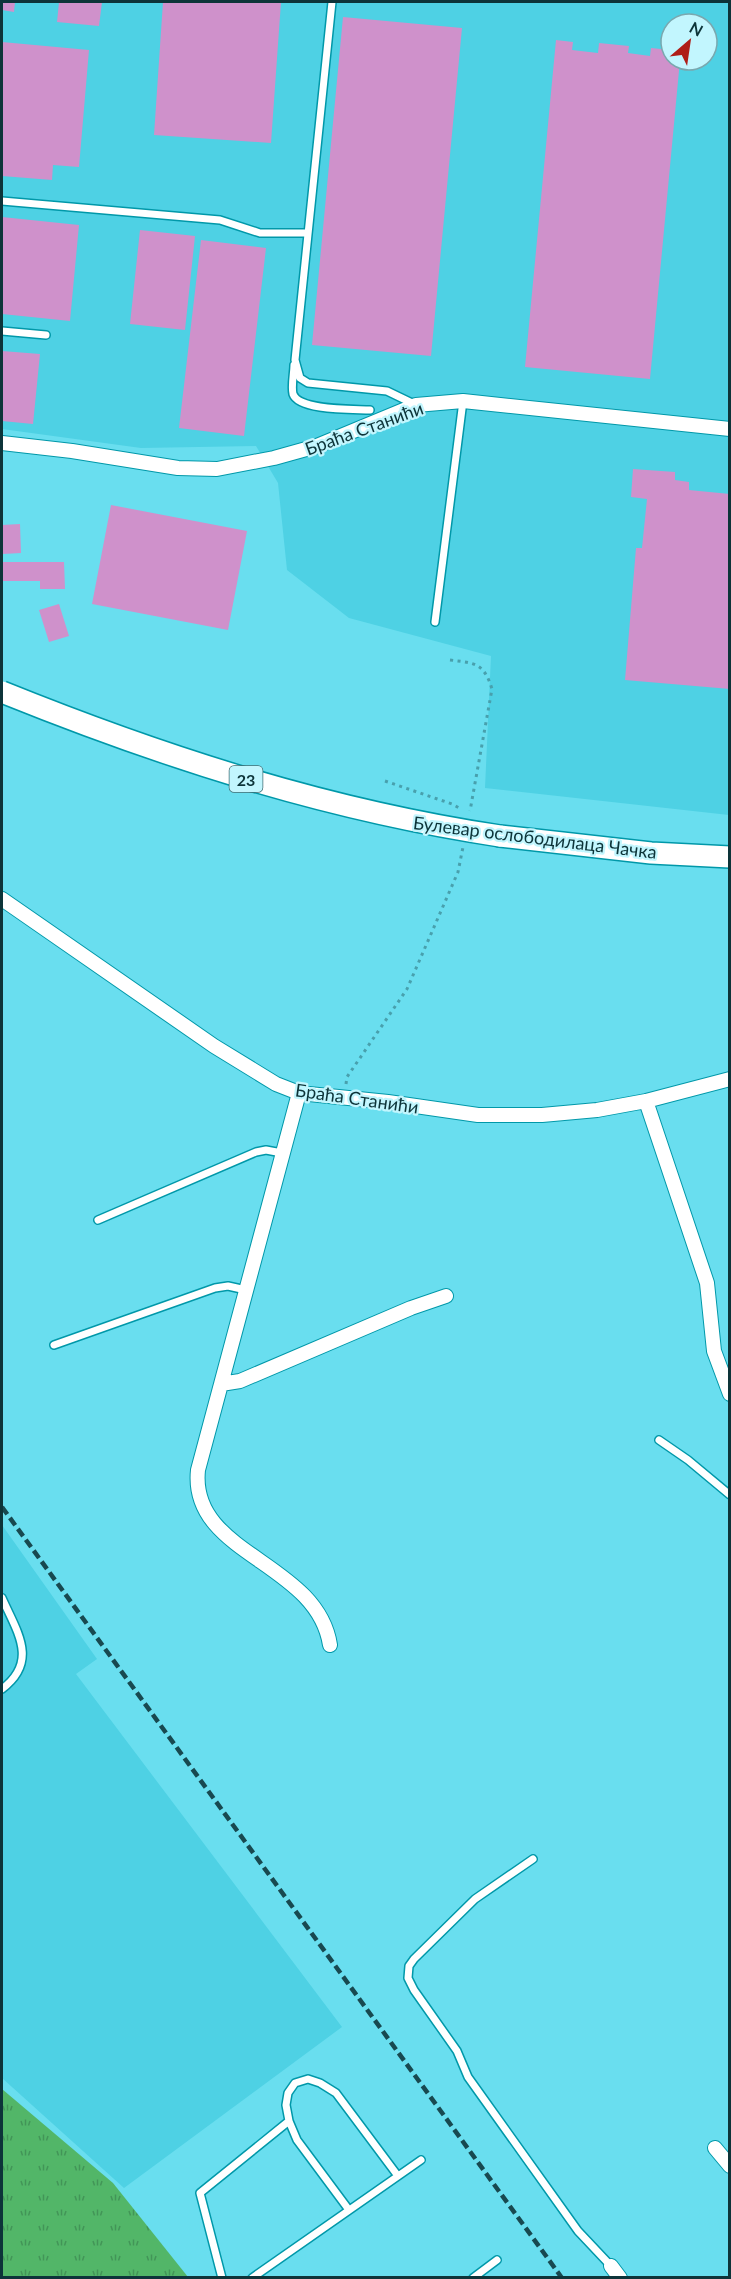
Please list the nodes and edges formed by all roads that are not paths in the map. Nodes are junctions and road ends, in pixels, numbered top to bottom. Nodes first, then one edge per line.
1 (332, 2) edge
2 (2, 201) edge
3 (308, 233) junction
4 (2, 331) edge
5 (46, 335) dead end
6 (295, 360) junction
7 (463, 401) junction
8 (416, 405) junction
9 (370, 410) dead end
10 (729, 429) edge
11 (2, 443) edge
12 (435, 622) dead end
13 (2, 692) edge
14 (729, 857) edge
15 (2, 898) edge
16 (729, 1079) edge
17 (298, 1093) junction
18 (646, 1101) junction
19 (282, 1153) junction
20 (98, 1220) dead end
21 (246, 1290) junction
22 (446, 1296) dead end
23 (54, 1345) dead end
24 (221, 1384) junction
25 (729, 1394) edge
26 (659, 1440) dead end
27 (729, 1494) edge
28 (2, 1598) edge
29 (330, 1645) dead end
30 (2, 1689) edge
31 (533, 1859) dead end
32 (289, 2121) junction
33 (715, 2148) dead end
34 (421, 2160) dead end
35 (729, 2166) edge
36 (398, 2176) junction
37 (350, 2210) junction
38 (497, 2260) dead end
39 (611, 2266) joint
40 (222, 2277) edge
41 (252, 2277) edge
42 (473, 2277) edge
43 (620, 2277) edge

1 - 3 lane
2 - 3 lane
3 - 6 lane
4 - 5 lane
6 - 8 lane
6 - 9 lane
7 - 8 street, Браћа Станићи
7 - 10 street, Браћа Станићи
7 - 12 lane
8 - 11 street, Браћа Станићи
13 - 14 main road, Булевар ослободилаца Чачка / 23, bridge
15 - 17 street, Браћа Станићи
16 - 18 street, Браћа Станићи
17 - 18 street, Браћа Станићи
17 - 19 street
18 - 25 street
19 - 20 lane
19 - 21 street
21 - 23 lane
21 - 24 street
22 - 24 street
24 - 29 street
26 - 27 lane
28 - 30 lane
31 - 39 lane
32 - 36 lane
32 - 37 lane
32 - 40 lane
33 - 35 street
34 - 36 lane
36 - 37 lane
37 - 41 lane
38 - 42 lane
39 - 43 street

